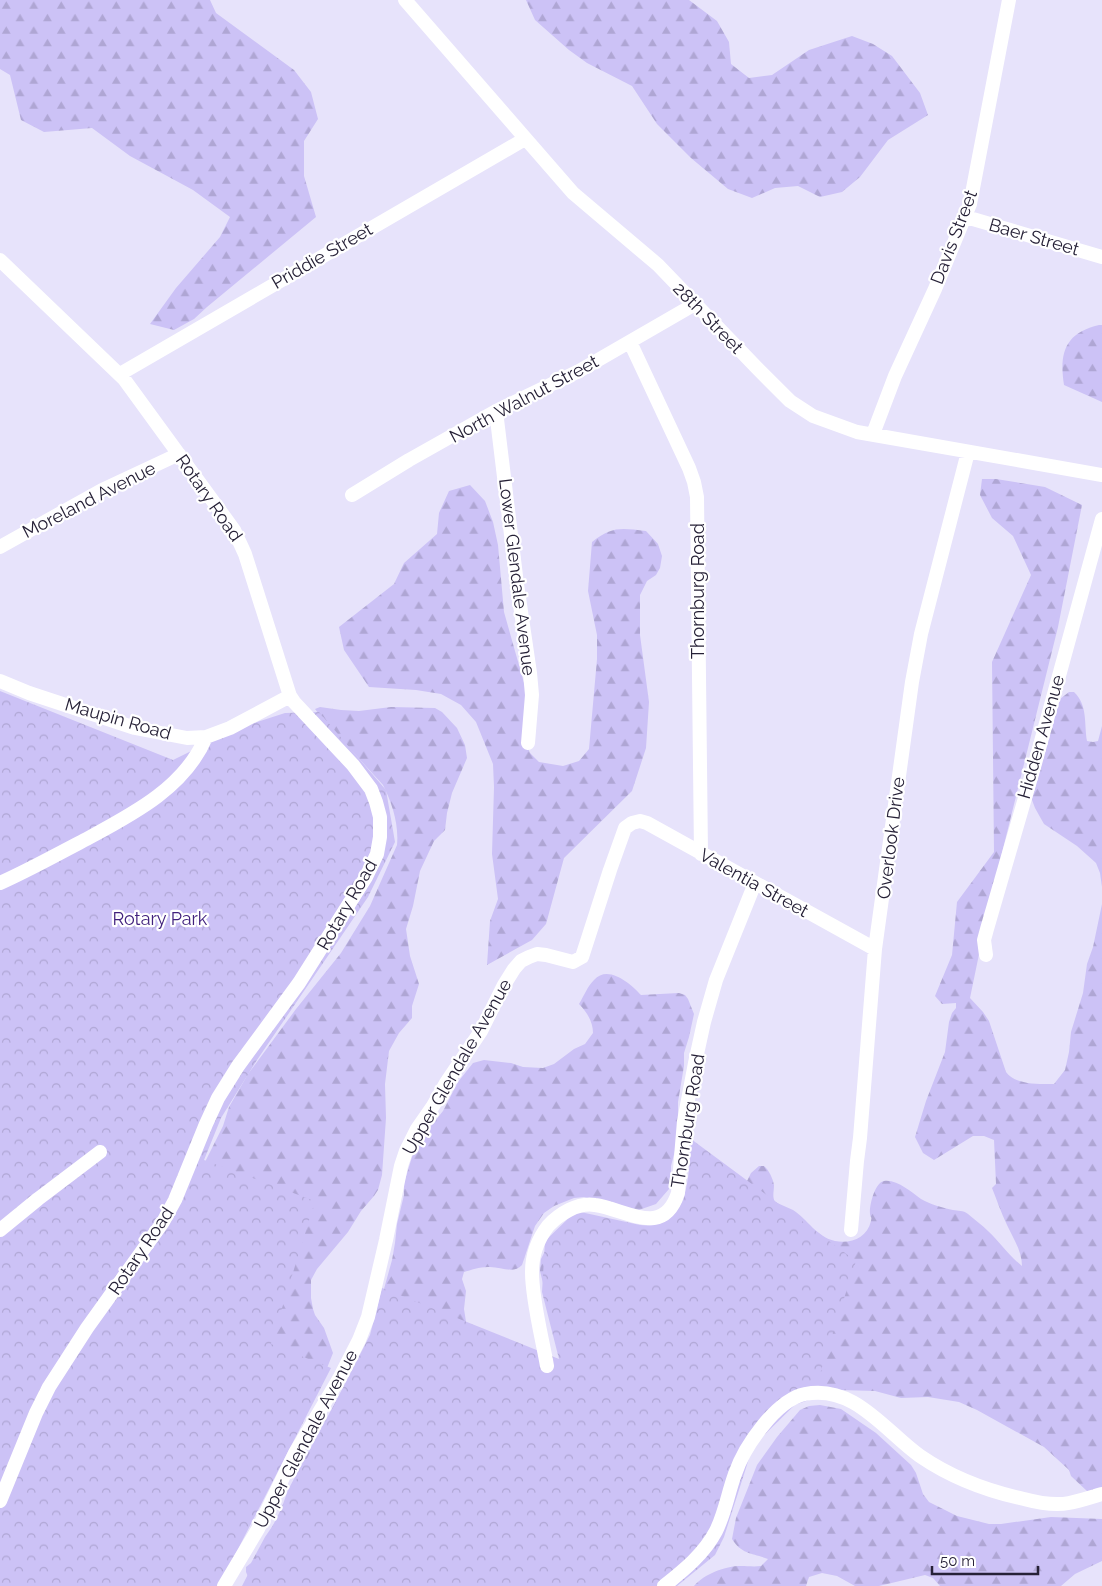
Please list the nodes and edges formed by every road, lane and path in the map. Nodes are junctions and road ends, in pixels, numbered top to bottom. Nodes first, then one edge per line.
1 (405, 0) edge
2 (1009, 0) edge
3 (525, 139) junction
4 (966, 217) junction
5 (1102, 256) edge
6 (0, 260) edge
7 (695, 304) junction
8 (630, 342) junction
9 (120, 374) junction
10 (496, 411) junction
11 (873, 434) junction
12 (968, 452) junction
13 (179, 454) junction
14 (1102, 475) edge
15 (352, 495) dead end
16 (1102, 519) edge
17 (0, 547) edge
18 (0, 681) edge
19 (290, 696) junction
20 (206, 737) junction
21 (528, 743) dead end
22 (632, 823) joint
23 (701, 854) junction
24 (0, 883) edge
25 (755, 883) junction
26 (875, 950) junction
27 (986, 955) dead end
28 (100, 1152) dead end
29 (0, 1230) edge
30 (851, 1230) dead end
31 (547, 1366) dead end
32 (1102, 1494) edge
33 (0, 1501) edge
34 (224, 1586) edge
35 (664, 1586) edge

1 - 3 street, 28th Street
2 - 4 street, Davis Street
3 - 7 street, 28th Street
3 - 9 street, Priddie Street
4 - 5 street, Baer Street
4 - 11 street, Davis Street
6 - 9 street, Rotary Road
7 - 8 street, North Walnut Street
7 - 11 street, 28th Street
8 - 10 street, North Walnut Street
8 - 23 street, Thornburg Road
9 - 13 street, Rotary Road
10 - 15 street, North Walnut Street
10 - 21 street, Lower Glendale Avenue
11 - 12 street, 28th Street
12 - 14 street, 28th Street
12 - 26 street, Overlook Drive
13 - 17 street, Moreland Avenue
13 - 19 street, Rotary Road
16 - 27 street, Hidden Avenue
18 - 20 street, Maupin Road
19 - 20 street, Maupin Road
19 - 33 street, Rotary Road
20 - 24 street
22 - 23 street, Valentia Street
22 - 34 street, Upper Glendale Avenue
23 - 25 street, Valentia Street
25 - 26 street, Valentia Street
25 - 31 street, Thornburg Road
26 - 30 street, Overlook Drive
28 - 29 street
32 - 35 street

